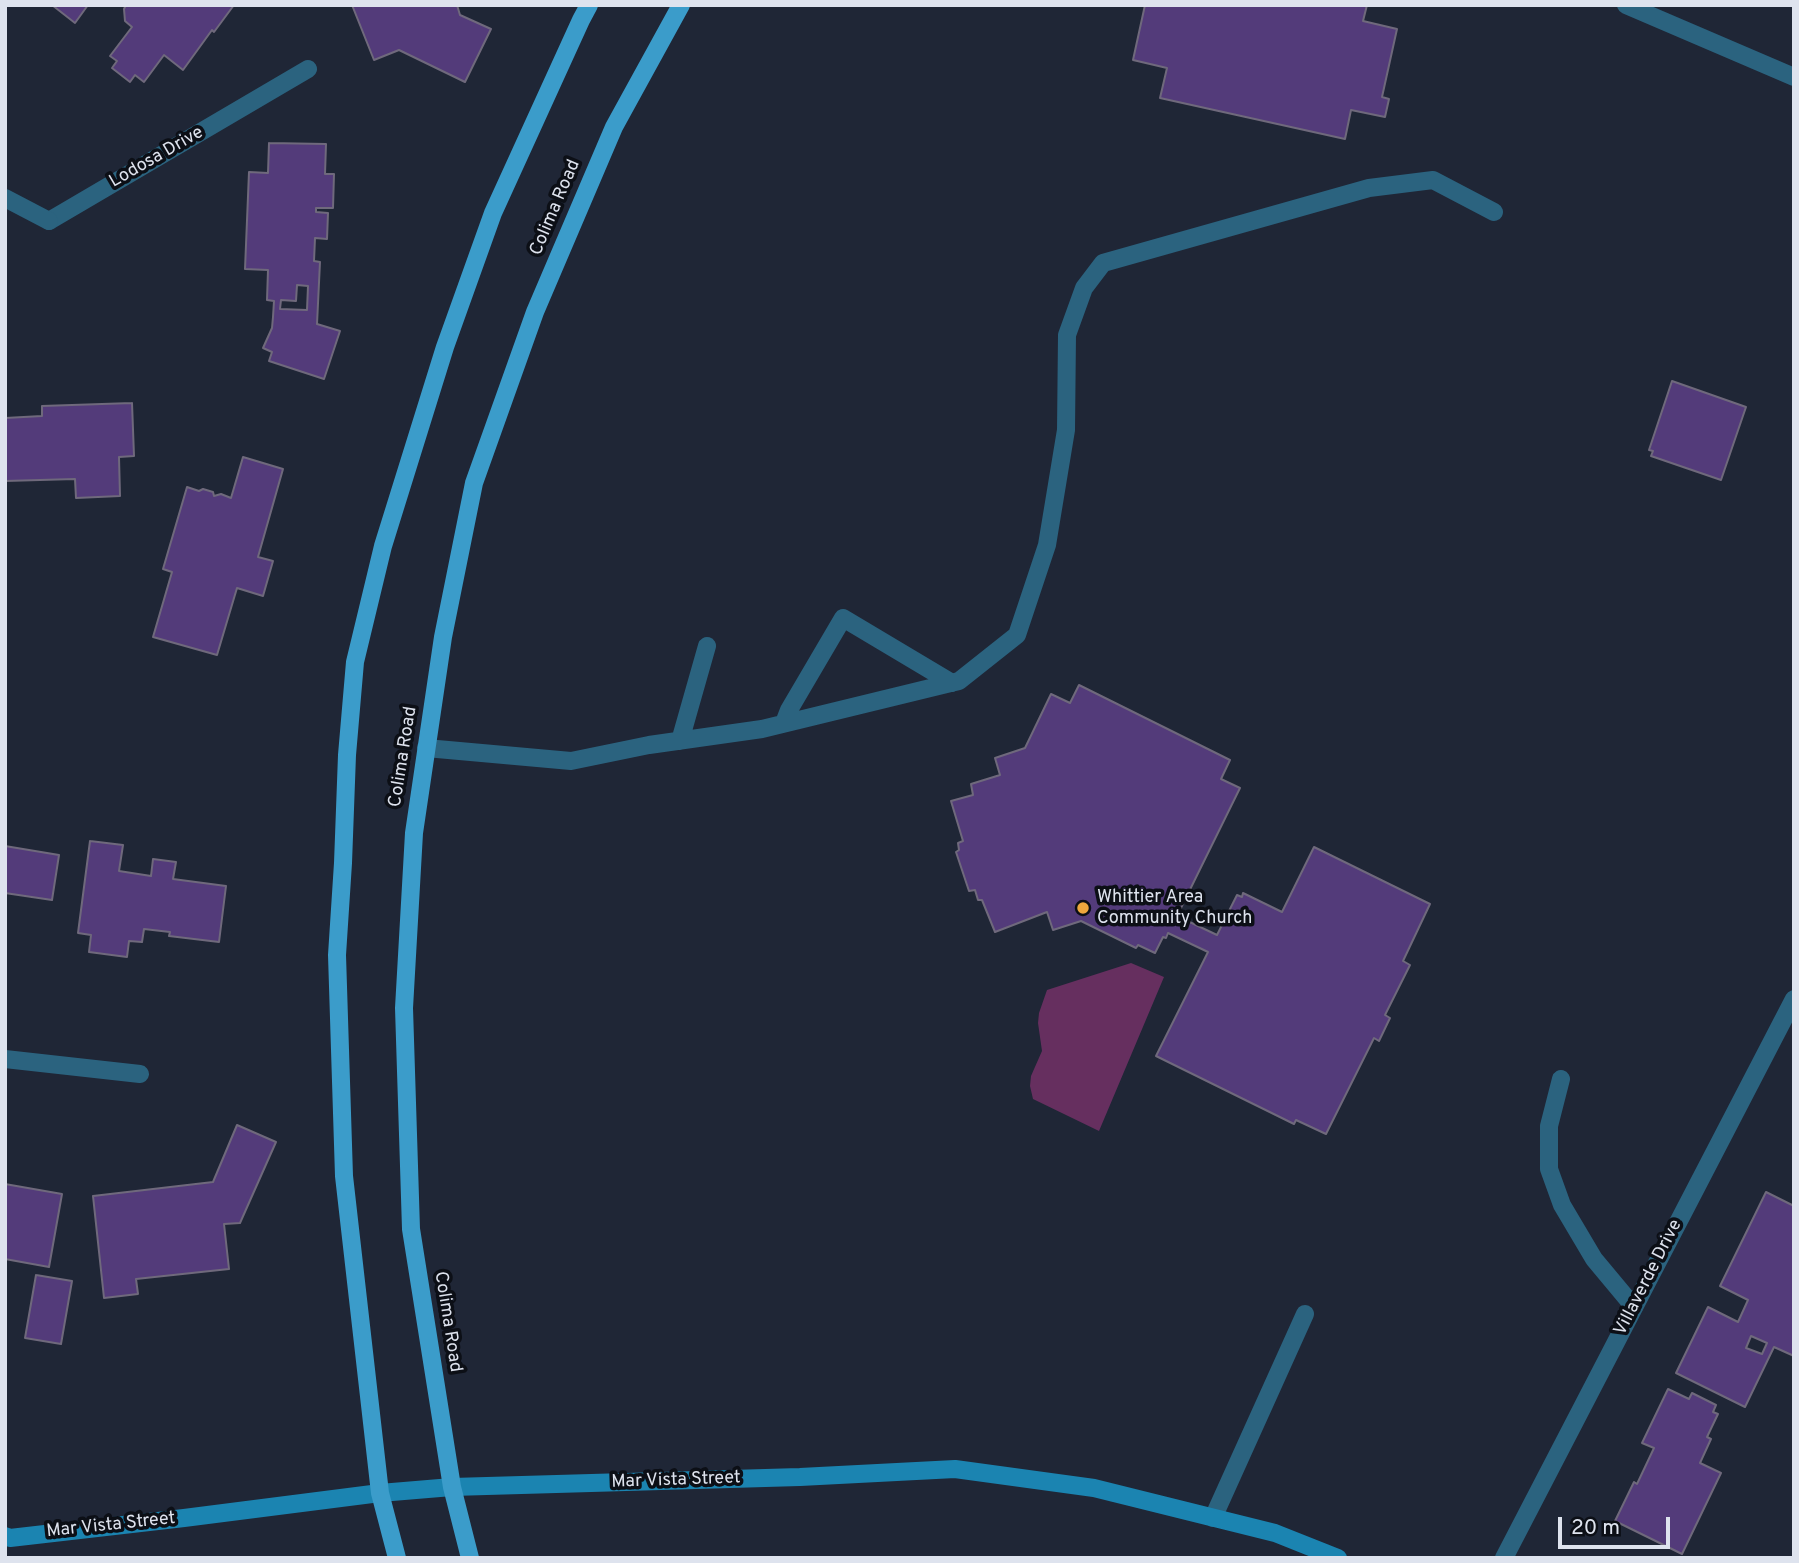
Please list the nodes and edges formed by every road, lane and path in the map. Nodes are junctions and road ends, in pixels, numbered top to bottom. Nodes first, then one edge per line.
1 (589, 5) edge
2 (681, 5) edge
3 (1626, 5) edge
4 (308, 69) dead end
5 (1794, 77) edge
6 (5, 198) edge
7 (1494, 212) dead end
8 (707, 646) dead end
9 (952, 683) junction
10 (784, 723) junction
11 (680, 741) junction
12 (426, 748) junction
13 (1794, 999) edge
14 (5, 1059) edge
15 (140, 1074) dead end
16 (1561, 1079) dead end
17 (1634, 1307) junction
18 (1305, 1314) dead end
19 (452, 1487) junction
20 (380, 1493) junction
21 (1213, 1518) junction
22 (5, 1536) edge
23 (397, 1558) edge
24 (470, 1558) edge
25 (1338, 1558) edge
26 (1504, 1558) edge

1 - 20 main road
2 - 12 main road, Colima Road
3 - 5 street
4 - 6 street, Lodosa Drive
7 - 9 street
8 - 11 street
9 - 10 street
9 - 10 street
10 - 11 street
11 - 12 street
12 - 19 main road, Colima Road
13 - 17 street, Villaverde Drive
14 - 15 street
16 - 17 street
17 - 26 street, Villaverde Drive
18 - 21 street
19 - 20 street, Mar Vista Street
19 - 21 street, Mar Vista Street
19 - 24 main road, Colima Road
20 - 22 street, Mar Vista Street
20 - 23 main road
21 - 25 street, Mar Vista Street

